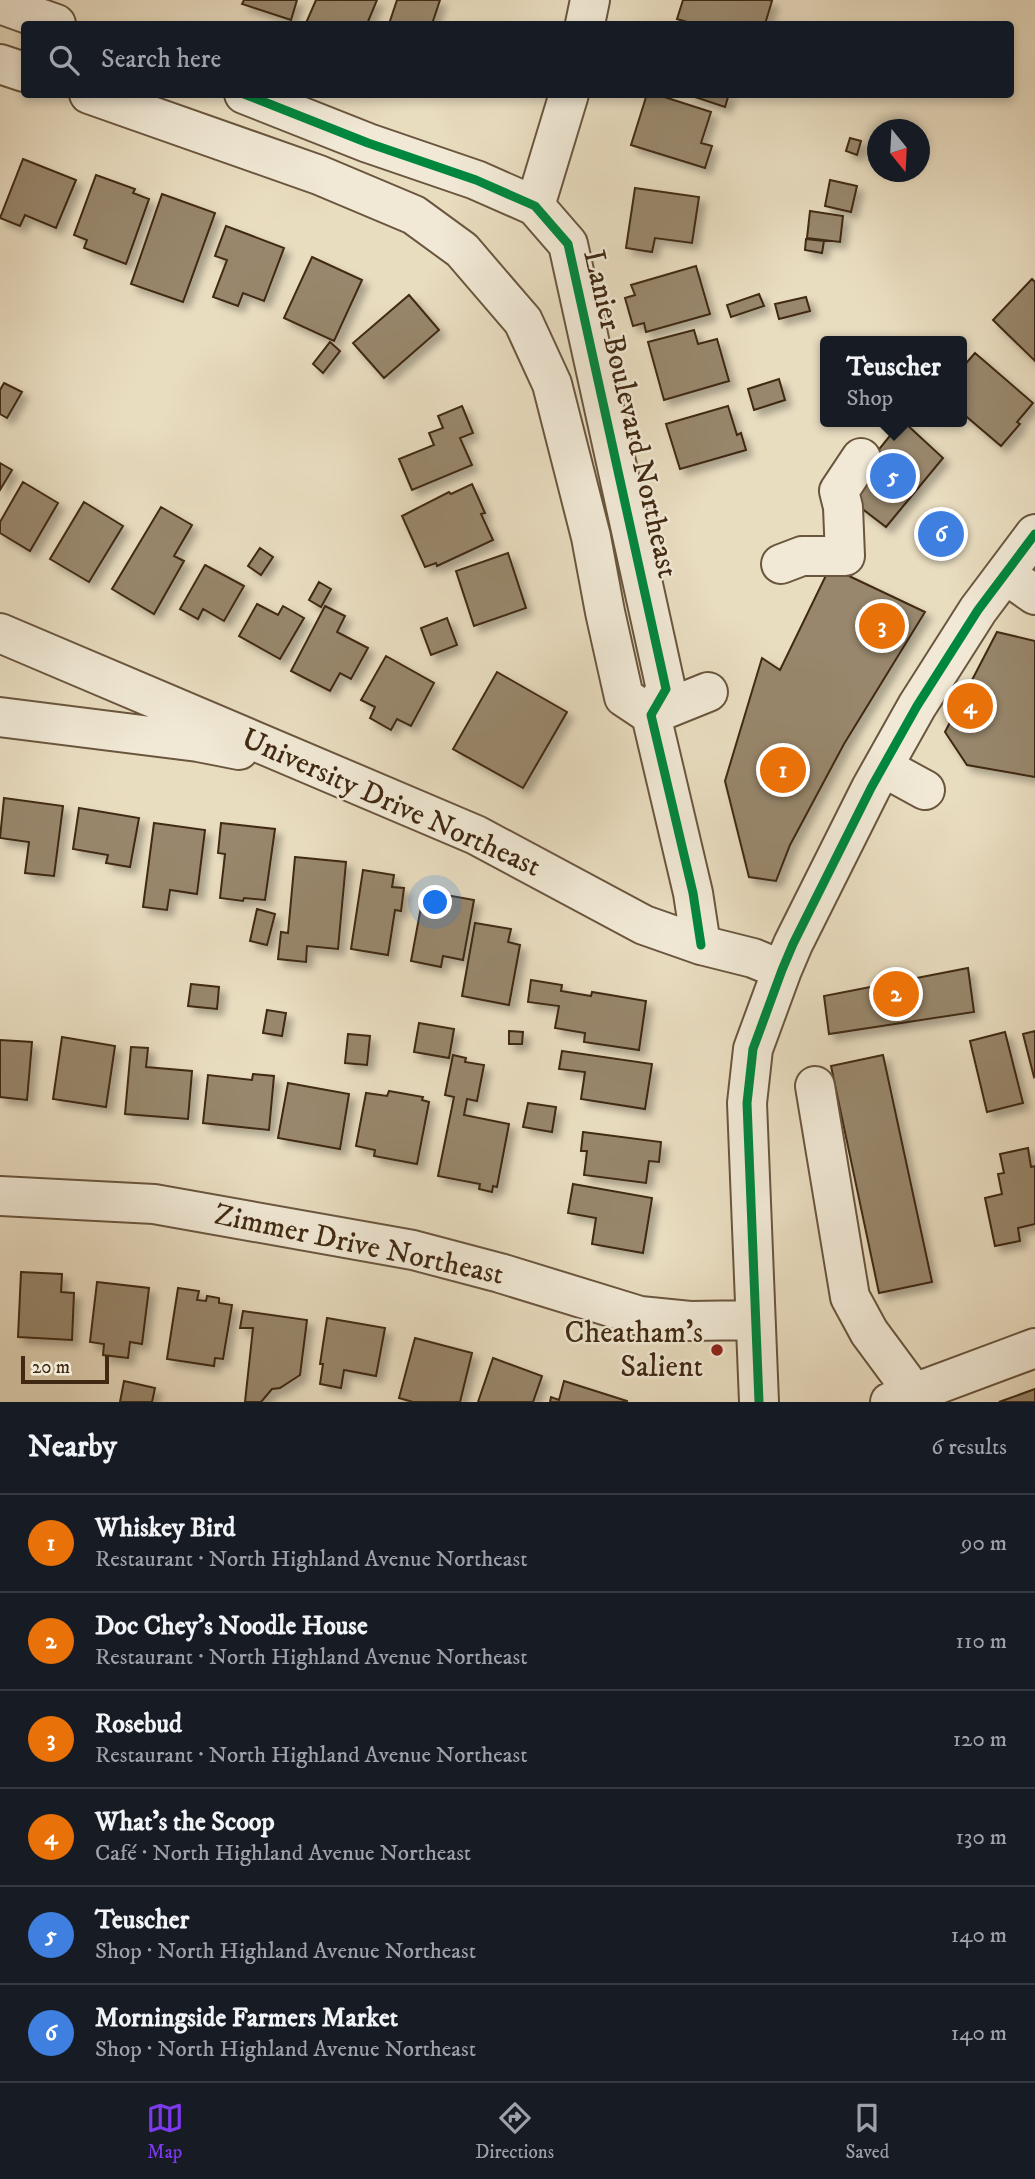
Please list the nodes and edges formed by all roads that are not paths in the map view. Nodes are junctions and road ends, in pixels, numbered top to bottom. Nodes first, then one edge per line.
1 (590, 0) edge
2 (0, 4) edge
3 (48, 21) edge
4 (586, 21) edge
5 (0, 64) edge
6 (21, 71) edge
7 (100, 98) edge
8 (254, 98) edge
9 (568, 98) edge
10 (435, 166) junction
11 (535, 206) junction
12 (414, 215) junction
13 (590, 344) junction
14 (541, 360) junction
15 (861, 458) dead end
16 (1035, 534) edge
17 (781, 564) dead end
18 (1020, 585) edge
19 (0, 633) edge
20 (708, 692) dead end
21 (652, 715) junction
22 (0, 718) edge
23 (883, 768) junction
24 (342, 778) junction
25 (925, 790) dead end
26 (701, 945) junction
27 (782, 970) junction
28 (814, 1086) dead end
29 (0, 1196) edge
30 (755, 1320) junction
31 (1035, 1348) edge
32 (902, 1398) edge
33 (760, 1402) edge

1 - 4 street
2 - 3 street
5 - 6 street
7 - 12 street
8 - 10 street, Lanier Boulevard Northeast
9 - 11 street
10 - 11 street, Lanier Boulevard Northeast
10 - 12 street
11 - 13 street, Lanier Boulevard Northeast
12 - 14 street
13 - 14 street
13 - 21 street, Lanier Boulevard Northeast
14 - 21 street
15 - 17 street
16 - 18 street
18 - 23 street
19 - 24 street, University Drive Northeast
20 - 21 street
21 - 26 street
22 - 24 street
23 - 25 street
23 - 27 street
24 - 26 street, University Drive Northeast
26 - 27 street, University Drive Northeast
27 - 30 street
28 - 32 street
29 - 30 street, Zimmer Drive Northeast
30 - 33 street
31 - 32 street

